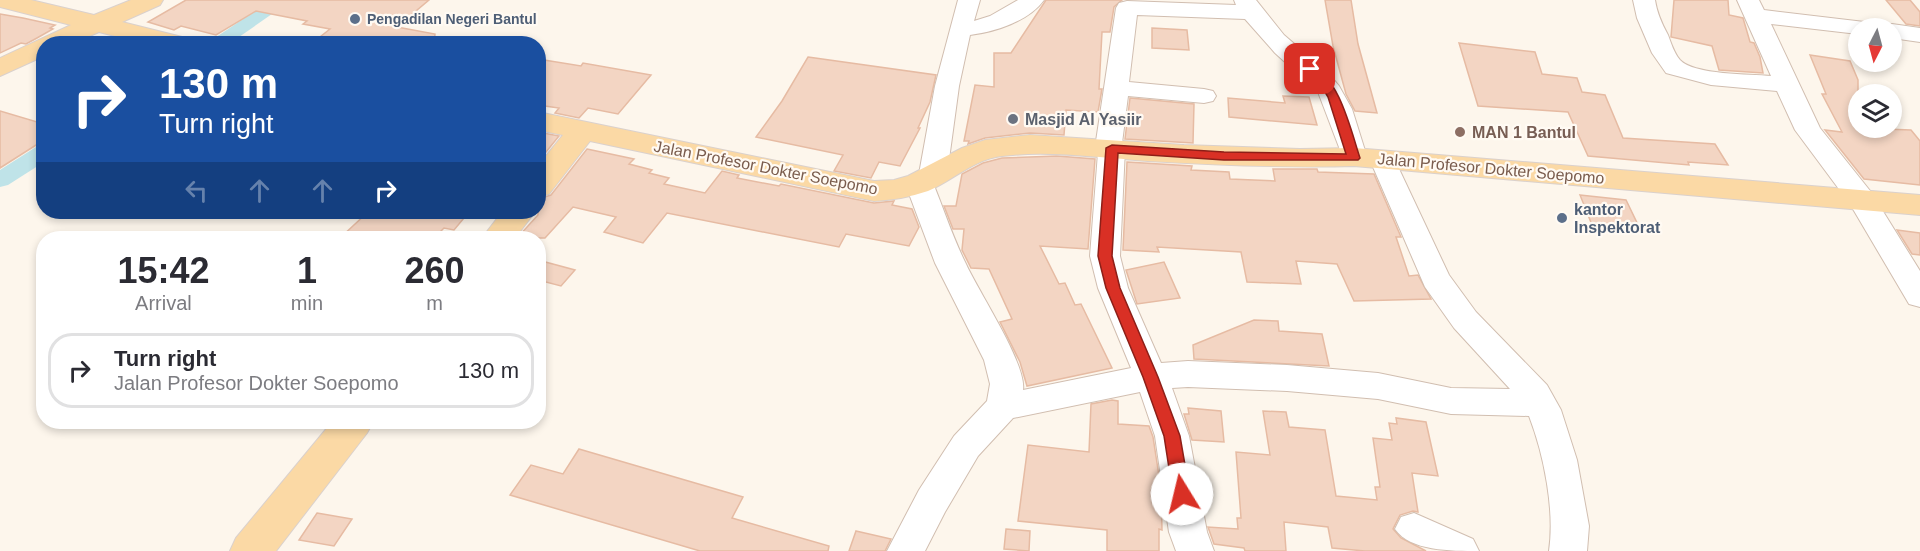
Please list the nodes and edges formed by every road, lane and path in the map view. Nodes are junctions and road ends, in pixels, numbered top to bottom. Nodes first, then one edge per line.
1 (0, 0) edge
2 (151, 0) edge
3 (969, 0) edge
4 (1033, 0) edge
5 (1644, 0) edge
6 (1800, 0) edge
7 (1248, 6) edge
8 (1752, 8) edge
9 (109, 20) junction
10 (1816, 23) junction
11 (1848, 26) edge
12 (960, 28) junction
13 (1902, 33) edge
14 (1920, 35) edge
15 (69, 36) edge
16 (88, 36) edge
17 (157, 36) edge
18 (36, 50) edge
19 (36, 65) edge
20 (0, 68) edge
21 (0, 82) edge
22 (1786, 84) junction
23 (1118, 88) junction
24 (1204, 96) dead end
25 (546, 124) edge
26 (582, 131) junction
27 (1110, 148) junction
28 (1368, 159) junction
29 (546, 177) edge
30 (926, 178) junction
31 (1861, 199) junction
32 (1920, 205) edge
33 (513, 219) edge
34 (504, 231) edge
35 (1910, 265) edge
36 (1920, 296) edge
37 (1151, 377) junction
38 (1540, 403) junction
39 (1003, 407) junction
40 (348, 429) edge
41 (1414, 529) dead end
42 (250, 551) edge
43 (906, 551) edge
44 (1195, 551) edge
45 (1460, 551) edge
46 (1568, 551) edge

1 - 9 main road
2 - 9 main road
3 - 12 street
4 - 12 street
5 - 22 street
6 - 10 street
7 - 23 street
7 - 28 street
8 - 10 street
8 - 22 street
9 - 15 main road
9 - 16 main road
9 - 17 main road
10 - 11 street
12 - 30 street
13 - 14 street
18 - 20 main road
19 - 21 main road
22 - 31 street
23 - 24 street
23 - 27 street
25 - 26 main road, Jalan Profesor Dokter Soepomo
26 - 29 main road
26 - 30 main road, Jalan Profesor Dokter Soepomo
27 - 28 main road, Jalan Profesor Dokter Soepomo
27 - 30 main road, Jalan Profesor Dokter Soepomo
27 - 37 street
28 - 31 main road, Jalan Profesor Dokter Soepomo
28 - 38 street
30 - 39 street
31 - 32 main road, Jalan Profesor Dokter Soepomo
31 - 35 street
33 - 34 main road
35 - 36 street
37 - 38 street
37 - 39 street
37 - 44 street
38 - 46 street
39 - 43 street
40 - 42 main road
41 - 45 street

